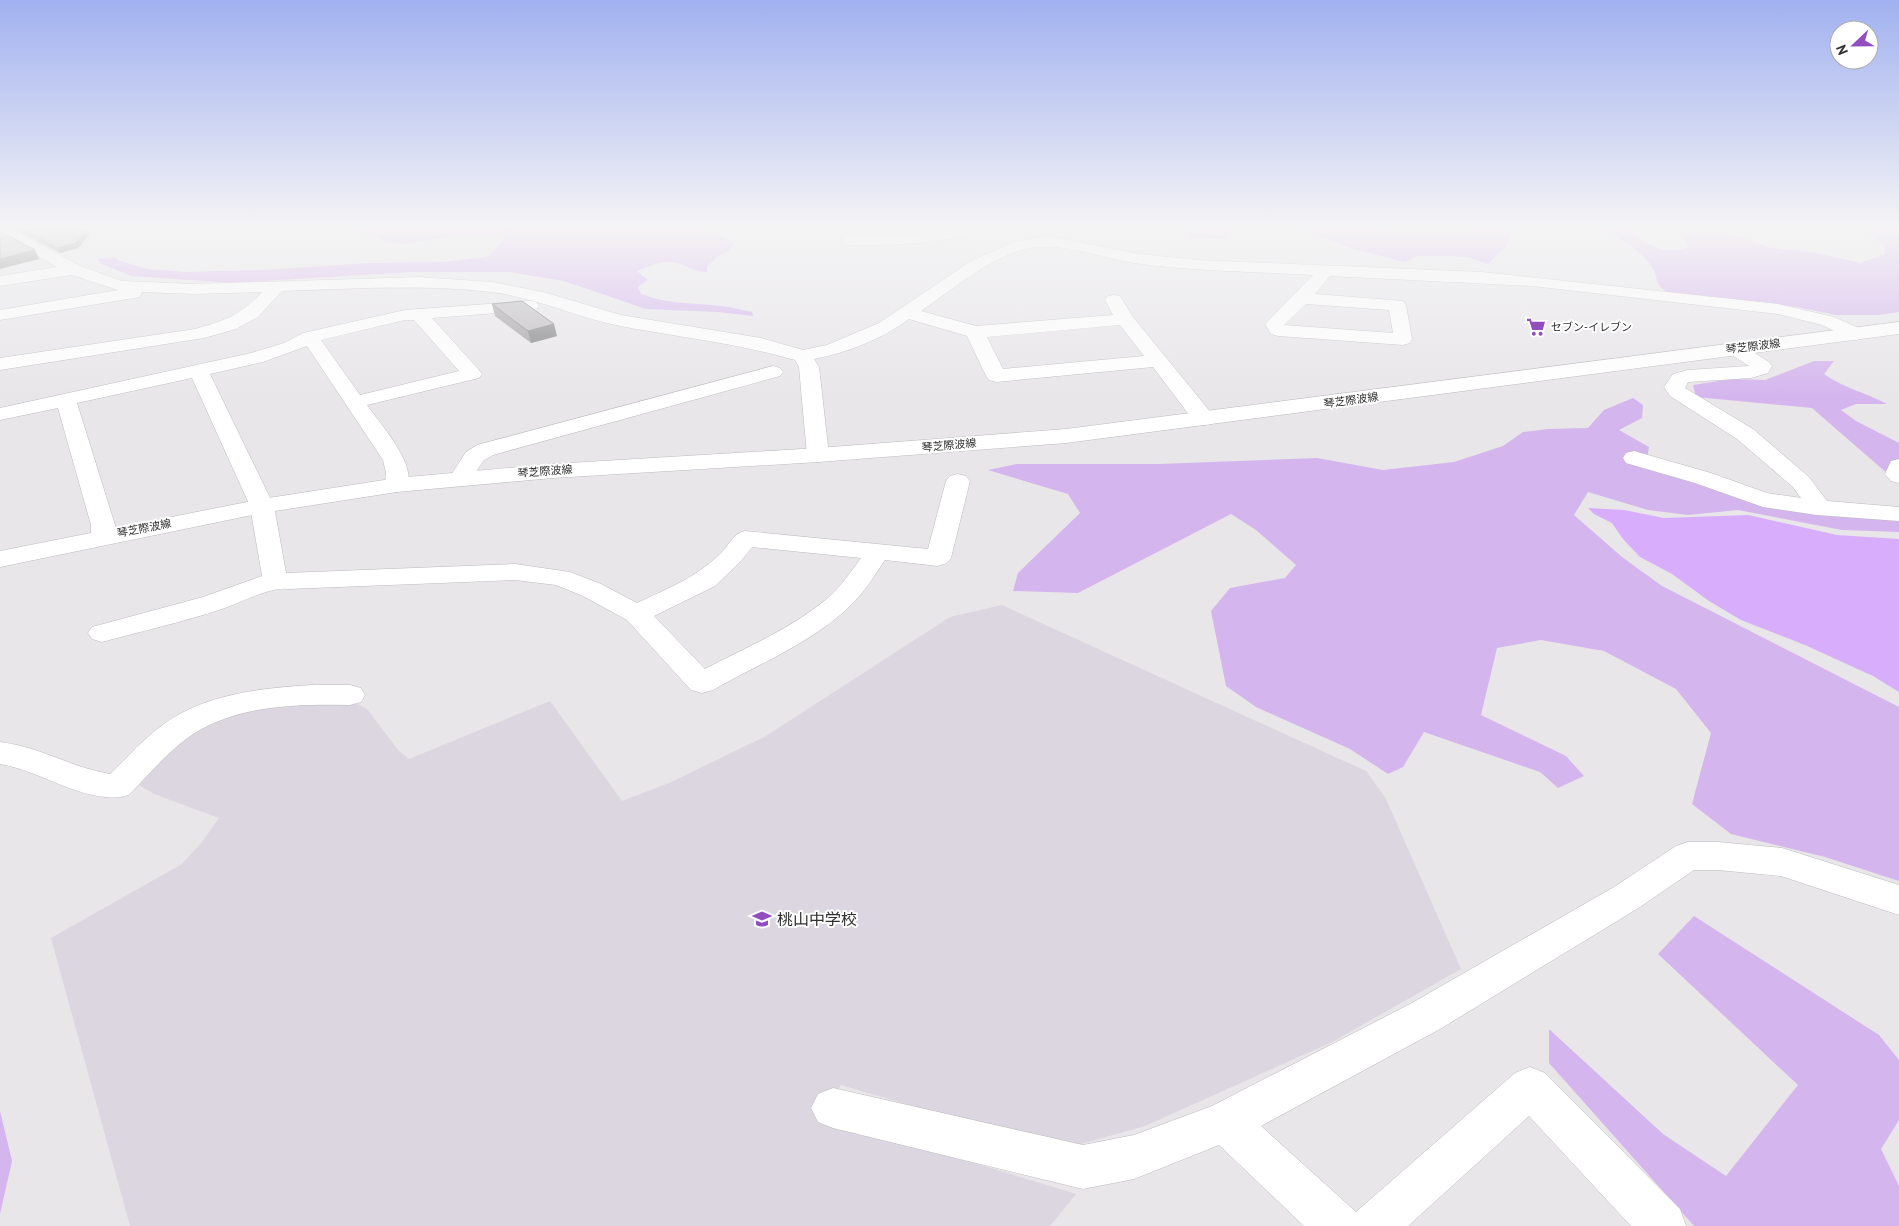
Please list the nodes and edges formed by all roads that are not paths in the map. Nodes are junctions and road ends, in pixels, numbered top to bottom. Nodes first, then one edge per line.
1 (114, 284) edge
2 (370, 284) edge
3 (465, 284) edge
4 (948, 284) edge
5 (1314, 284) edge
6 (1558, 284) edge
7 (277, 287) junction
8 (155, 289) junction
9 (1302, 298) junction
10 (1114, 300) dead end
11 (556, 301) junction
12 (907, 313) junction
13 (422, 314) junction
14 (0, 315) edge
15 (1125, 319) junction
16 (1899, 328) edge
17 (975, 332) junction
18 (1856, 334) junction
19 (310, 337) junction
20 (1734, 348) junction
21 (802, 356) junction
22 (1157, 361) junction
23 (0, 364) edge
24 (199, 372) junction
25 (773, 372) dead end
26 (66, 400) junction
27 (355, 402) junction
28 (0, 414) edge
29 (1204, 420) junction
30 (818, 455) junction
31 (1634, 458) dead end
32 (1899, 466) edge
33 (1899, 476) edge
34 (462, 478) junction
35 (958, 481) dead end
36 (397, 485) junction
37 (262, 506) junction
38 (1817, 508) junction
39 (1899, 514) edge
40 (104, 536) junction
41 (877, 554) junction
42 (0, 559) edge
43 (277, 579) junction
44 (637, 614) junction
45 (102, 633) dead end
46 (350, 696) dead end
47 (0, 753) edge
48 (1899, 900) edge
49 (833, 1108) dead end
50 (1226, 1122) junction
51 (1338, 1226) edge
52 (1373, 1226) edge
53 (1664, 1226) edge

1 - 8 street
2 - 7 street
3 - 11 street
4 - 12 street
5 - 9 street
6 - 18 street
7 - 8 street
7 - 23 street
8 - 14 street
9 - 9 street
10 - 15 street
11 - 13 street
11 - 21 street
12 - 17 street
12 - 21 street
13 - 19 street
13 - 27 street
15 - 17 street
15 - 22 street
16 - 18 street, 琴芝際波線
17 - 22 street
18 - 20 street, 琴芝際波線
19 - 24 street
19 - 27 street
20 - 29 street, 琴芝際波線
20 - 38 street
21 - 30 street
22 - 29 street
24 - 26 street
24 - 37 street
25 - 34 street
26 - 28 street
26 - 40 street
27 - 36 street
29 - 30 street, 琴芝際波線
30 - 34 street, 琴芝際波線
31 - 38 street
32 - 33 street
34 - 36 street, 琴芝際波線
35 - 41 street
36 - 37 street, 琴芝際波線
37 - 40 street, 琴芝際波線
37 - 43 street
38 - 39 street
40 - 42 street, 琴芝際波線
41 - 44 street
41 - 44 street
43 - 44 street
43 - 45 street
46 - 47 street
48 - 50 street
49 - 50 street
50 - 51 street
52 - 53 street

